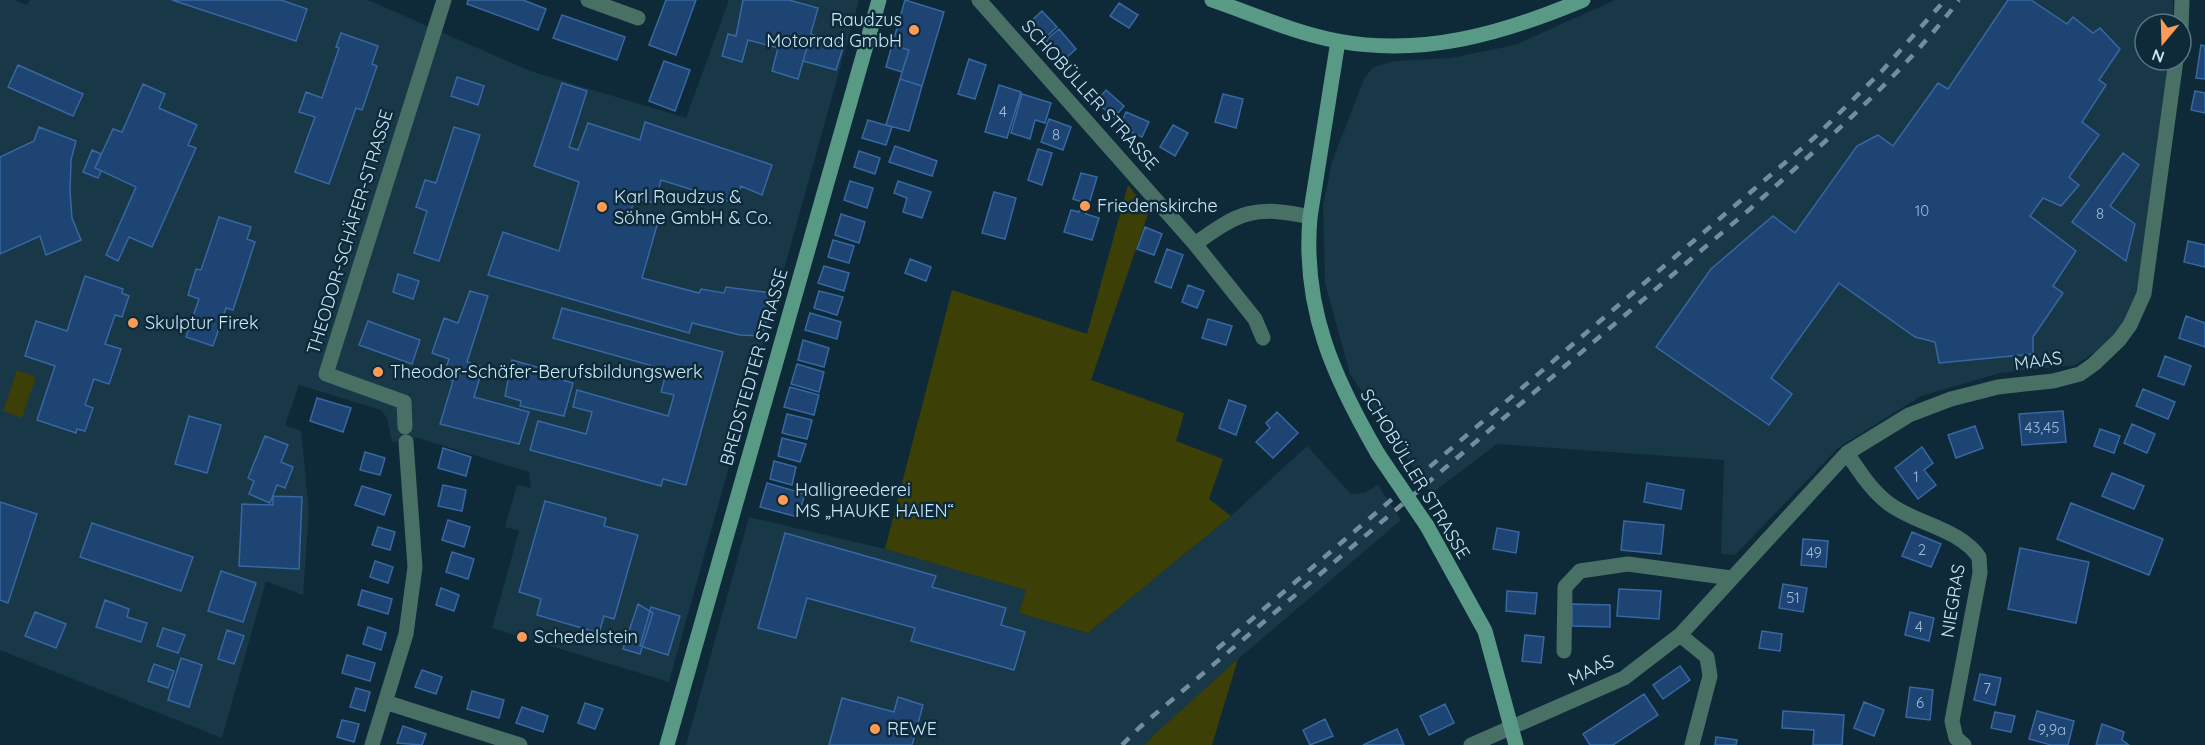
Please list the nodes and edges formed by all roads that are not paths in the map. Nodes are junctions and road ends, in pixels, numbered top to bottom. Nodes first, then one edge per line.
1 (444, 0) edge
2 (588, 0) edge
3 (879, 0) edge
4 (980, 0) edge
5 (1212, 0) edge
6 (1583, 0) edge
7 (638, 18) dead end
8 (1338, 41) junction
9 (2174, 72) edge
10 (1310, 217) junction
11 (1195, 244) junction
12 (1263, 338) dead end
13 (1847, 453) junction
14 (1731, 578) junction
15 (1680, 635) junction
16 (1564, 651) dead end
17 (385, 702) junction
18 (1512, 727) junction
19 (372, 745) edge
20 (520, 745) edge
21 (667, 745) edge
22 (1471, 745) edge
23 (1516, 745) edge
24 (1692, 745) edge
25 (1964, 745) edge

1 - 17 street, THEODOR-SCHÄFER-STRASSE
2 - 7 street
3 - 21 main road, BREDSTEDTER STRASSE
4 - 11 street, SCHOBÜLLER STRASSE
5 - 8 main road
6 - 8 main road
8 - 10 main road, SCHOBÜLLER STRASSE
9 - 13 street, MAAS
10 - 11 street
10 - 18 main road, SCHOBÜLLER STRASSE, bridge
11 - 12 street, SCHOBÜLLER STRASSE
13 - 14 street, MAAS
13 - 25 street, NIEGRAS
14 - 15 street, MAAS
14 - 16 street, MAAS
15 - 18 street, MAAS
15 - 24 street
17 - 19 street
17 - 20 street
18 - 22 street, MAAS
18 - 23 main road, SCHOBÜLLER STRASSE

